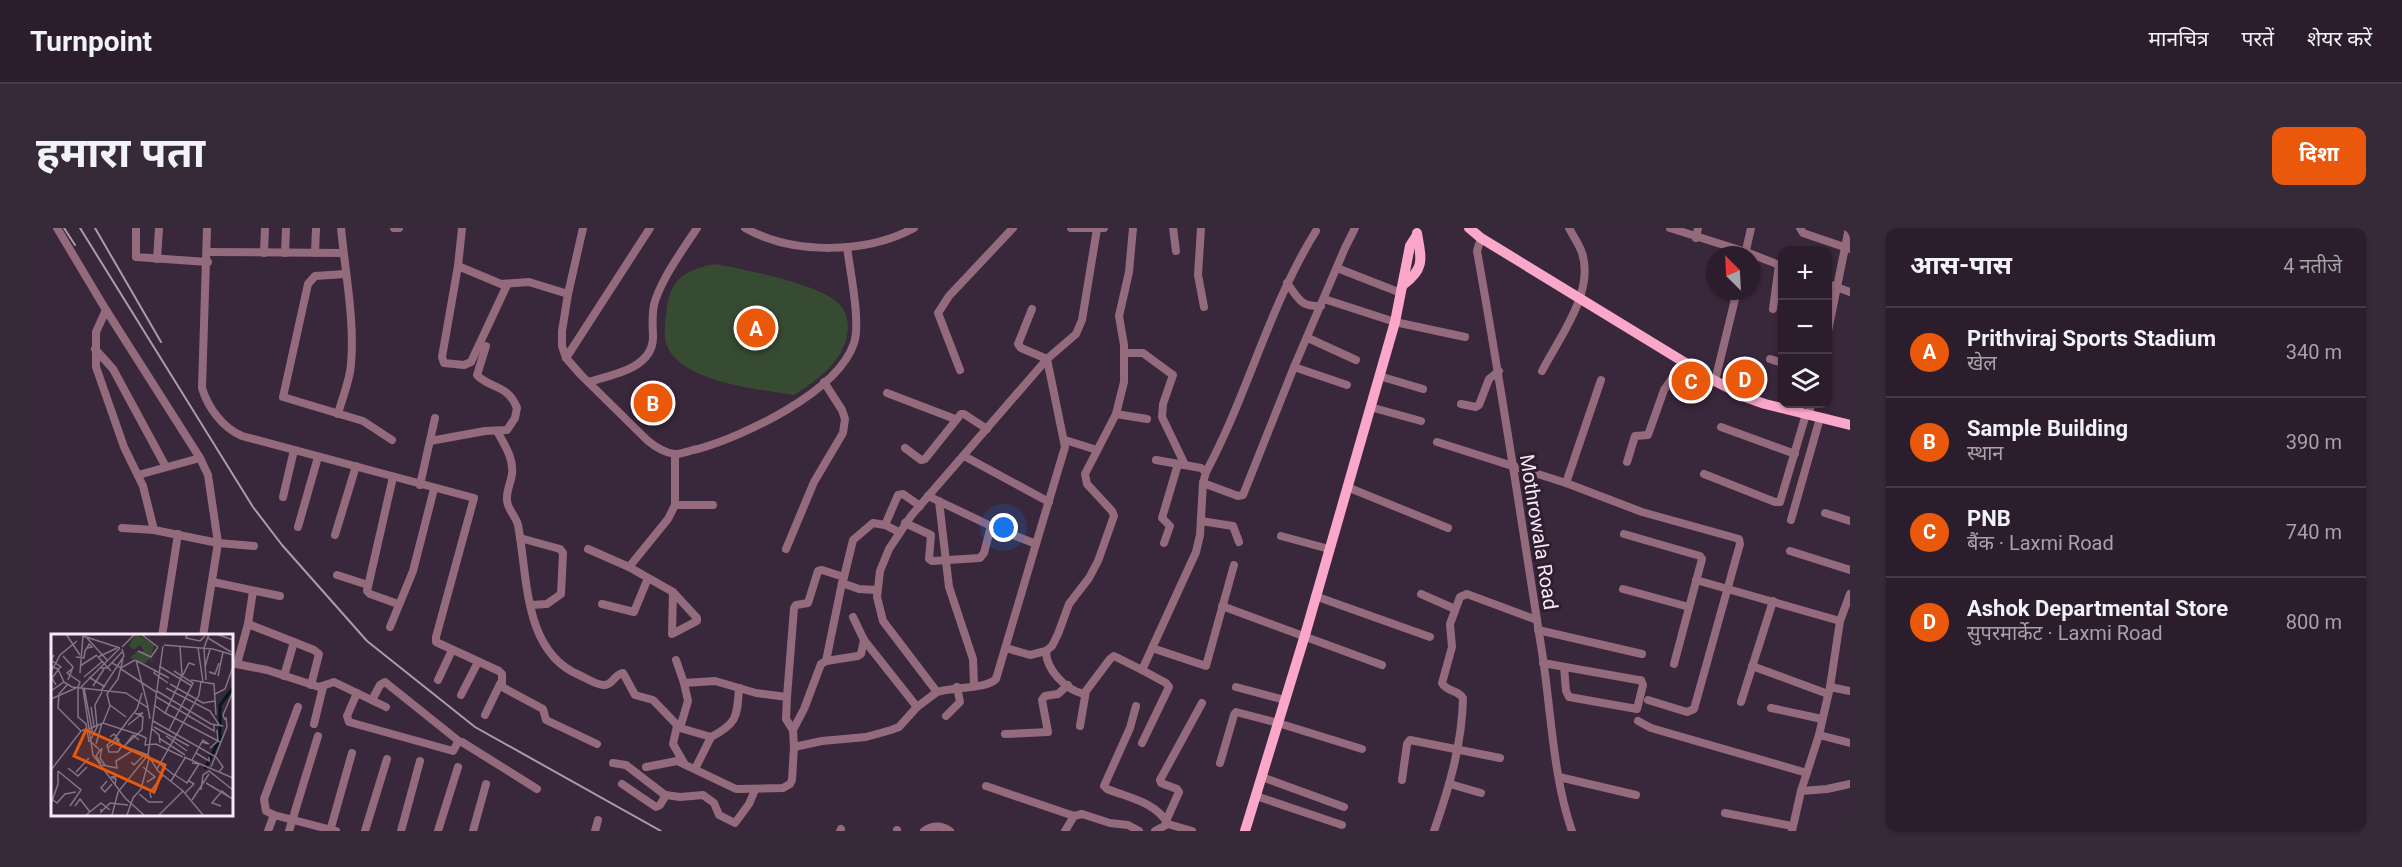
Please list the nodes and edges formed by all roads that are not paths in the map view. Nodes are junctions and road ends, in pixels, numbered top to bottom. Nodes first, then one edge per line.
1 (57, 228) edge
2 (136, 228) edge
3 (159, 228) edge
4 (207, 228) edge
5 (265, 228) edge
6 (286, 228) edge
7 (316, 228) edge
8 (341, 228) edge
9 (394, 228) edge
10 (399, 228) edge
11 (462, 228) edge
12 (583, 228) edge
13 (650, 228) edge
14 (697, 228) edge
15 (744, 228) edge
16 (1013, 228) edge
17 (1071, 228) edge
18 (1133, 228) edge
19 (1173, 228) edge
20 (1201, 228) edge
21 (1355, 228) edge
22 (1469, 228) edge
23 (1569, 228) edge
24 (1670, 228) edge
25 (1698, 228) edge
26 (1751, 228) edge
27 (1800, 228) edge
28 (1849, 228) edge
29 (908, 229) edge
30 (1100, 229) edge
31 (1316, 231) dead end
32 (1417, 232) edge
33 (1481, 238) junction
34 (1696, 238) junction
35 (1723, 246) edge
36 (1747, 246) edge
37 (847, 247) junction
38 (1848, 249) edge
39 (1176, 251) dead end
40 (207, 252) junction
41 (264, 253) junction
42 (285, 253) junction
43 (343, 253) junction
44 (315, 254) junction
45 (1760, 258) edge
46 (157, 259) junction
47 (208, 262) junction
48 (1778, 264) edge
49 (458, 266) junction
50 (1337, 268) junction
51 (345, 274) junction
52 (1778, 278) edge
53 (1287, 283) junction
54 (507, 285) junction
55 (1832, 286) edge
56 (1402, 289) junction
57 (1850, 292) edge
58 (568, 294) junction
59 (1580, 298) junction
60 (1735, 300) edge
61 (1323, 303) junction
62 (1204, 307) dead end
63 (1032, 309) dead end
64 (1773, 309) dead end
65 (106, 310) junction
66 (1395, 322) junction
67 (1465, 337) dead end
68 (1308, 338) junction
69 (486, 346) dead end
70 (94, 350) junction
71 (1124, 353) junction
72 (566, 358) junction
73 (1047, 359) junction
74 (1770, 359) dead end
75 (1356, 360) dead end
76 (1684, 361) junction
77 (1778, 362) edge
78 (1294, 367) junction
79 (960, 370) dead end
80 (1499, 371) junction
81 (1542, 371) dead end
82 (1379, 376) junction
83 (1601, 380) dead end
84 (1715, 381) junction
85 (588, 382) junction
86 (824, 382) junction
87 (1347, 385) dead end
88 (1423, 389) dead end
89 (887, 393) dead end
90 (1461, 404) dead end
91 (1370, 407) junction
92 (1811, 413) edge
93 (338, 414) junction
94 (1116, 414) junction
95 (435, 418) dead end
96 (956, 419) junction
97 (1147, 419) dead end
98 (1421, 421) dead end
99 (1850, 424) edge
100 (1721, 427) dead end
101 (987, 429) junction
102 (497, 431) junction
103 (393, 440) dead end
104 (1065, 440) junction
105 (430, 441) junction
106 (1437, 442) dead end
107 (905, 448) dead end
108 (294, 450) junction
109 (1097, 450) junction
110 (675, 454) junction
111 (1795, 454) junction
112 (963, 456) junction
113 (318, 457) junction
114 (200, 458) junction
115 (1156, 460) dead end
116 (1627, 462) dead end
117 (1181, 465) junction
118 (356, 466) junction
119 (1511, 466) junction
120 (166, 467) junction
121 (1206, 472) junction
122 (138, 474) junction
123 (1704, 474) dead end
124 (393, 477) junction
125 (1203, 483) junction
126 (1566, 483) junction
127 (420, 485) junction
128 (1347, 487) junction
129 (434, 489) junction
130 (928, 496) junction
131 (283, 497) dead end
132 (939, 501) junction
133 (1049, 501) junction
134 (675, 505) junction
135 (713, 505) dead end
136 (920, 506) junction
137 (1825, 513) dead end
138 (1791, 520) dead end
139 (1850, 520) edge
140 (1201, 521) junction
141 (905, 523) junction
142 (885, 525) junction
143 (991, 526) junction
144 (298, 527) dead end
145 (122, 528) dead end
146 (1448, 528) dead end
147 (154, 530) junction
148 (899, 532) junction
149 (178, 534) junction
150 (1624, 534) dead end
151 (335, 535) dead end
152 (1281, 536) dead end
153 (520, 538) junction
154 (218, 543) junction
155 (1164, 543) dead end
156 (1239, 543) dead end
157 (1036, 544) junction
158 (254, 546) dead end
159 (588, 549) dead end
160 (786, 549) dead end
161 (1329, 549) junction
162 (1790, 551) dead end
163 (947, 561) junction
164 (1234, 565) dead end
165 (629, 567) junction
166 (1850, 570) edge
167 (337, 575) dead end
168 (648, 578) junction
169 (843, 580) junction
170 (1696, 580) junction
171 (213, 582) junction
172 (368, 585) junction
173 (1623, 589) dead end
174 (1729, 589) junction
175 (877, 590) junction
176 (253, 591) junction
177 (673, 592) junction
178 (1421, 594) dead end
179 (1850, 594) edge
180 (280, 596) dead end
181 (1315, 596) junction
182 (1773, 601) junction
183 (398, 604) junction
184 (602, 604) dead end
185 (531, 605) junction
186 (1848, 605) edge
187 (1222, 606) junction
188 (1689, 607) junction
189 (1455, 609) junction
190 (853, 617) dead end
191 (1536, 620) junction
192 (1840, 621) junction
193 (248, 624) junction
194 (390, 627) dead end
195 (1538, 630) junction
196 (162, 634) edge
197 (204, 634) edge
198 (1305, 635) junction
199 (1430, 638) dead end
200 (864, 640) junction
201 (294, 642) junction
202 (1006, 648) junction
203 (1152, 648) junction
204 (452, 650) junction
205 (1046, 651) junction
206 (1642, 654) dead end
207 (676, 660) dead end
208 (478, 662) junction
209 (826, 662) junction
210 (234, 663) edge
211 (1543, 663) junction
212 (1674, 664) dead end
213 (1382, 665) dead end
214 (1752, 666) junction
215 (1564, 667) junction
216 (1142, 670) junction
217 (284, 676) junction
218 (438, 680) dead end
219 (684, 683) junction
220 (500, 684) junction
221 (311, 685) junction
222 (1068, 685) junction
223 (974, 686) junction
224 (323, 687) junction
225 (957, 687) junction
226 (1236, 687) dead end
227 (739, 688) junction
228 (1829, 690) junction
229 (1850, 691) edge
230 (937, 692) junction
231 (357, 693) junction
232 (1084, 694) junction
233 (461, 695) dead end
234 (787, 697) junction
235 (372, 700) junction
236 (1285, 700) junction
237 (1648, 700) dead end
238 (1741, 702) dead end
239 (1202, 703) dead end
240 (1136, 706) dead end
241 (298, 707) dead end
242 (386, 707) dead end
243 (917, 707) junction
244 (1771, 708) dead end
245 (485, 715) dead end
246 (946, 716) dead end
247 (1822, 719) junction
248 (1638, 721) dead end
249 (1278, 723) junction
250 (314, 724) dead end
251 (1080, 726) dead end
252 (678, 727) junction
253 (793, 730) junction
254 (1005, 734) dead end
255 (1819, 735) junction
256 (318, 736) dead end
257 (711, 736) junction
258 (460, 742) junction
259 (1142, 743) dead end
260 (1850, 743) edge
261 (597, 744) dead end
262 (794, 747) junction
263 (1362, 749) dead end
264 (1458, 749) junction
265 (352, 753) dead end
266 (1500, 758) dead end
267 (387, 759) dead end
268 (420, 761) dead end
269 (613, 763) dead end
270 (684, 763) junction
271 (1220, 763) dead end
272 (458, 767) dead end
273 (646, 767) dead end
274 (695, 769) junction
275 (1807, 773) junction
276 (1262, 777) junction
277 (1559, 777) junction
278 (1402, 780) dead end
279 (486, 784) dead end
280 (622, 784) dead end
281 (1450, 784) junction
282 (1850, 784) edge
283 (986, 786) dead end
284 (537, 789) dead end
285 (755, 790) junction
286 (1801, 791) junction
287 (1481, 793) dead end
288 (665, 795) junction
289 (1636, 795) dead end
290 (1256, 796) junction
291 (1344, 807) dead end
292 (1725, 813) dead end
293 (274, 815) junction
294 (1074, 816) junction
295 (292, 820) junction
296 (598, 820) dead end
297 (1167, 822) junction
298 (1342, 825) dead end
299 (736, 827) edge
300 (1108, 827) edge
301 (1792, 829) edge
302 (268, 831) edge
303 (289, 831) edge
304 (332, 831) edge
305 (365, 831) edge
306 (401, 831) edge
307 (438, 831) edge
308 (473, 831) edge
309 (595, 831) edge
310 (924, 831) edge
311 (950, 831) edge
312 (1065, 831) edge
313 (1139, 831) edge
314 (1155, 831) edge
315 (1192, 831) edge
316 (1245, 831) edge
317 (1434, 831) edge
318 (1572, 831) edge

1 - 65 street
2 - 46 street
3 - 46 street
4 - 40 street
5 - 41 street
6 - 42 street
7 - 44 street
8 - 43 street
9 - 10 street
11 - 49 street
12 - 58 street
13 - 72 street
14 - 85 street
15 - 37 street
16 - 79 street
17 - 30 street
18 - 71 street
19 - 39 street
20 - 62 street
21 - 50 street
22 - 33 main road
23 - 59 street
24 - 34 street
25 - 34 street
26 - 36 street
27 - 38 street
28 - 38 street
29 - 37 street
30 - 73 street
31 - 53 street
32 - 56 main road
33 - 59 main road
33 - 80 street, Mothrowala Road
34 - 35 street
37 - 86 street
38 - 55 street
40 - 41 street
40 - 47 street
41 - 42 street
42 - 44 street
43 - 44 street
43 - 51 street
45 - 48 street
46 - 47 street
47 - 108 street
49 - 54 street
49 - 54 street
50 - 56 street
50 - 61 street
51 - 93 street
51 - 93 street
52 - 64 street
53 - 61 street
53 - 121 street
54 - 58 street
55 - 57 street
56 - 66 main road
58 - 72 street
59 - 76 main road
59 - 81 street
60 - 84 street
61 - 66 street
61 - 68 street
63 - 73 street
65 - 70 street
65 - 114 street
66 - 67 street
66 - 82 main road
68 - 75 street
68 - 78 street
69 - 102 street
70 - 120 street
70 - 122 street
71 - 94 street
71 - 117 street
72 - 85 street
73 - 101 street
73 - 104 street
74 - 77 street
76 - 84 main road
76 - 116 street
78 - 87 street
78 - 125 street
80 - 90 street
80 - 119 street, Mothrowala Road
82 - 88 street
82 - 91 main road
83 - 126 street
84 - 92 main road
85 - 110 street
86 - 110 street
86 - 160 street
89 - 96 street
91 - 98 street
91 - 128 main road
92 - 99 main road
92 - 111 street
92 - 138 street
93 - 103 street
94 - 97 street
94 - 109 street
95 - 105 street
96 - 101 street
96 - 107 street
100 - 111 street
101 - 112 street
102 - 105 street
102 - 153 street
104 - 109 street
104 - 133 street
105 - 127 street
106 - 119 street
108 - 113 street
108 - 131 street
109 - 205 street
110 - 134 street
111 - 123 street
112 - 130 street
112 - 133 street
113 - 118 street
113 - 144 street
114 - 120 street
114 - 154 street
115 - 117 street
117 - 121 street
117 - 155 street
118 - 124 street
118 - 151 street
119 - 126 street
119 - 191 street, Mothrowala Road
120 - 122 street
121 - 125 street
122 - 147 street
124 - 127 street
124 - 172 street
125 - 140 street
126 - 174 street
127 - 129 street
128 - 146 street
128 - 161 main road
129 - 183 street
129 - 204 street
130 - 132 street
130 - 136 street
132 - 143 street
132 - 163 street
133 - 157 street
134 - 135 street
134 - 165 street
136 - 141 street
136 - 142 street
137 - 139 street
140 - 156 street
140 - 203 street
141 - 148 street
141 - 163 street
142 - 148 street
142 - 169 street
143 - 157 street
143 - 163 street
145 - 147 street
147 - 149 street
148 - 175 street
149 - 154 street
149 - 196 street
150 - 170 street
152 - 161 street
153 - 185 street
153 - 185 street
154 - 158 street
154 - 171 street
157 - 202 street
159 - 165 street
161 - 181 main road
162 - 166 street
163 - 223 street
164 - 187 street
165 - 168 street
167 - 172 street
168 - 177 street
168 - 184 street
169 - 175 street
169 - 209 street
169 - 234 street
170 - 174 street
170 - 188 street
171 - 176 street
171 - 197 street
172 - 183 street
173 - 188 street
174 - 182 street
174 - 237 street
175 - 230 street
176 - 180 street
176 - 193 street
177 - 177 street
178 - 189 street
179 - 186 street
181 - 198 main road
181 - 199 street
182 - 192 street
182 - 214 street
183 - 194 street
185 - 252 street
186 - 192 street
187 - 198 street
187 - 203 street
188 - 212 street
189 - 191 street
189 - 264 street
190 - 200 street
191 - 195 street, Mothrowala Road
192 - 228 street
193 - 201 street
193 - 210 street
195 - 206 street
195 - 211 street, Mothrowala Road
198 - 213 street
198 - 236 main road
200 - 209 street
200 - 243 street
201 - 217 street
201 - 221 street
202 - 205 street
202 - 223 street
203 - 216 street
204 - 208 street
204 - 218 street
205 - 222 street
207 - 219 street
208 - 220 street
208 - 233 street
209 - 253 street
210 - 217 street
211 - 215 street
211 - 277 street, Mothrowala Road
214 - 228 street
214 - 238 street
215 - 215 street
216 - 232 street
216 - 259 street
217 - 221 street
219 - 227 street
219 - 252 street
220 - 245 street
220 - 261 street
221 - 224 street
222 - 232 street
222 - 254 street
223 - 225 street
224 - 231 street
224 - 250 street
225 - 230 street
225 - 246 street
226 - 236 street
227 - 234 street
227 - 257 street
228 - 229 street
228 - 247 street
230 - 243 street
231 - 235 street
231 - 258 street
232 - 251 street
234 - 253 street
235 - 242 street
235 - 258 street
236 - 249 main road
239 - 297 street
240 - 297 street
241 - 293 street
243 - 262 street
244 - 247 street
247 - 255 street
248 - 275 street
249 - 263 street
249 - 271 street
249 - 276 main road
252 - 257 street
252 - 270 street
253 - 262 street
255 - 260 street
255 - 275 street
256 - 295 street
257 - 274 street
258 - 284 street
262 - 285 street
264 - 266 street
264 - 278 street
264 - 281 street
265 - 304 street
267 - 305 street
268 - 306 street
269 - 288 street
270 - 273 street
270 - 274 street
272 - 307 street
274 - 285 street
275 - 286 street
276 - 290 main road
276 - 291 street
277 - 289 street
277 - 318 street, Mothrowala Road
279 - 308 street
280 - 288 street
281 - 287 street
281 - 317 street
282 - 286 street
283 - 294 street
285 - 299 street
286 - 301 street
288 - 299 street
290 - 298 street
290 - 316 main road
292 - 301 street
293 - 295 street
293 - 302 street
294 - 300 street
294 - 312 street
295 - 303 street
295 - 304 street
296 - 309 street
297 - 314 street
297 - 315 street
300 - 313 street
310 - 311 street

